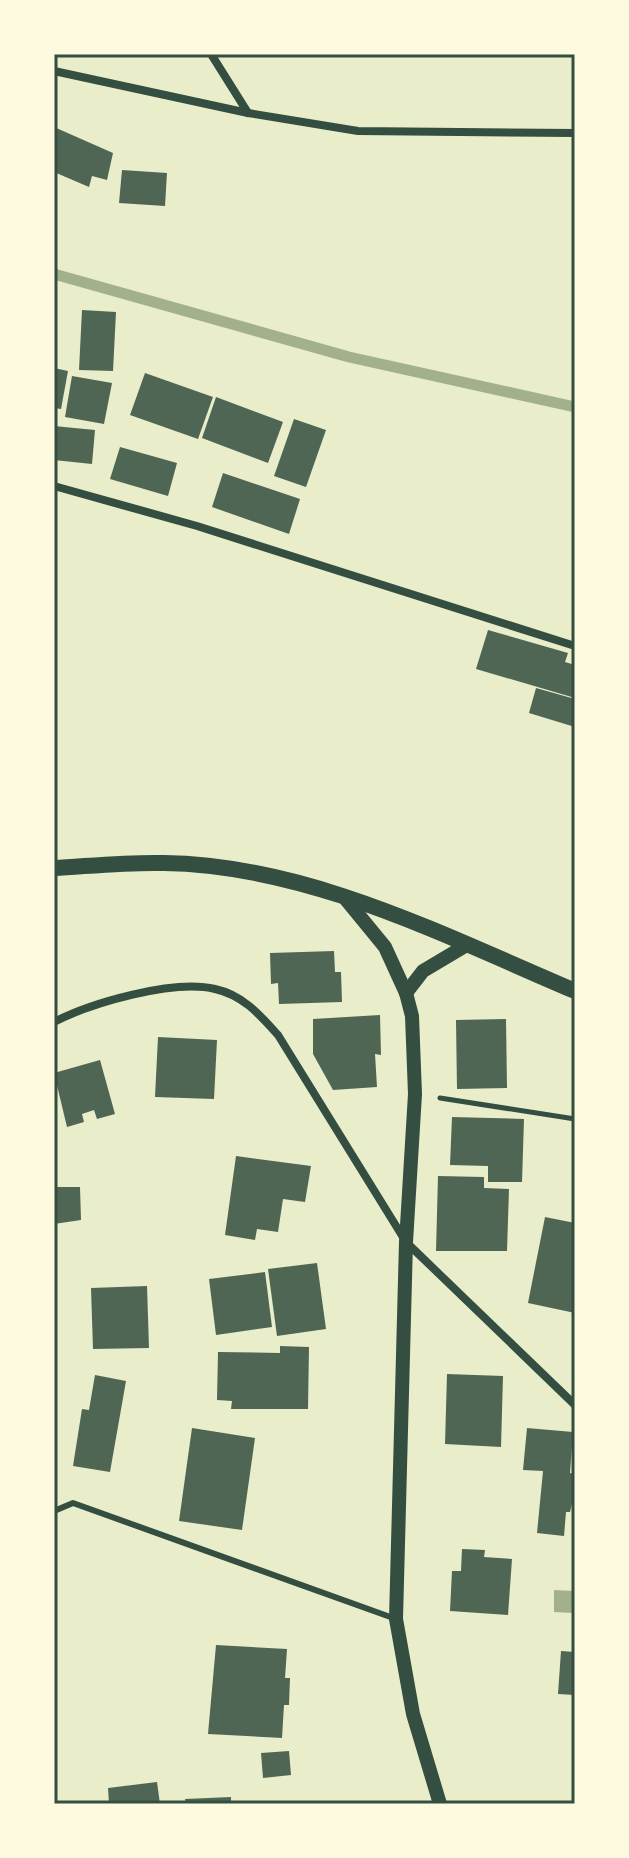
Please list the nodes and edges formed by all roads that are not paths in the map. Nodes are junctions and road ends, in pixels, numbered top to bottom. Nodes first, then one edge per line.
1 (211, 54) edge
2 (54, 71) edge
3 (248, 113) junction
4 (575, 133) edge
5 (54, 486) edge
6 (575, 646) edge
7 (54, 868) edge
8 (344, 897) junction
9 (465, 946) junction
10 (575, 991) edge
11 (406, 993) junction
12 (54, 1022) edge
13 (406, 1242) junction
14 (575, 1405) edge
15 (54, 1511) edge
16 (396, 1619) junction
17 (440, 1804) edge

1 - 3 street
2 - 3 street
3 - 4 street
5 - 6 street
7 - 8 main road
8 - 9 main road
8 - 11 street
9 - 10 main road
9 - 11 street
11 - 13 street
12 - 13 street
13 - 14 street
13 - 16 street
15 - 16 lane
16 - 17 street

